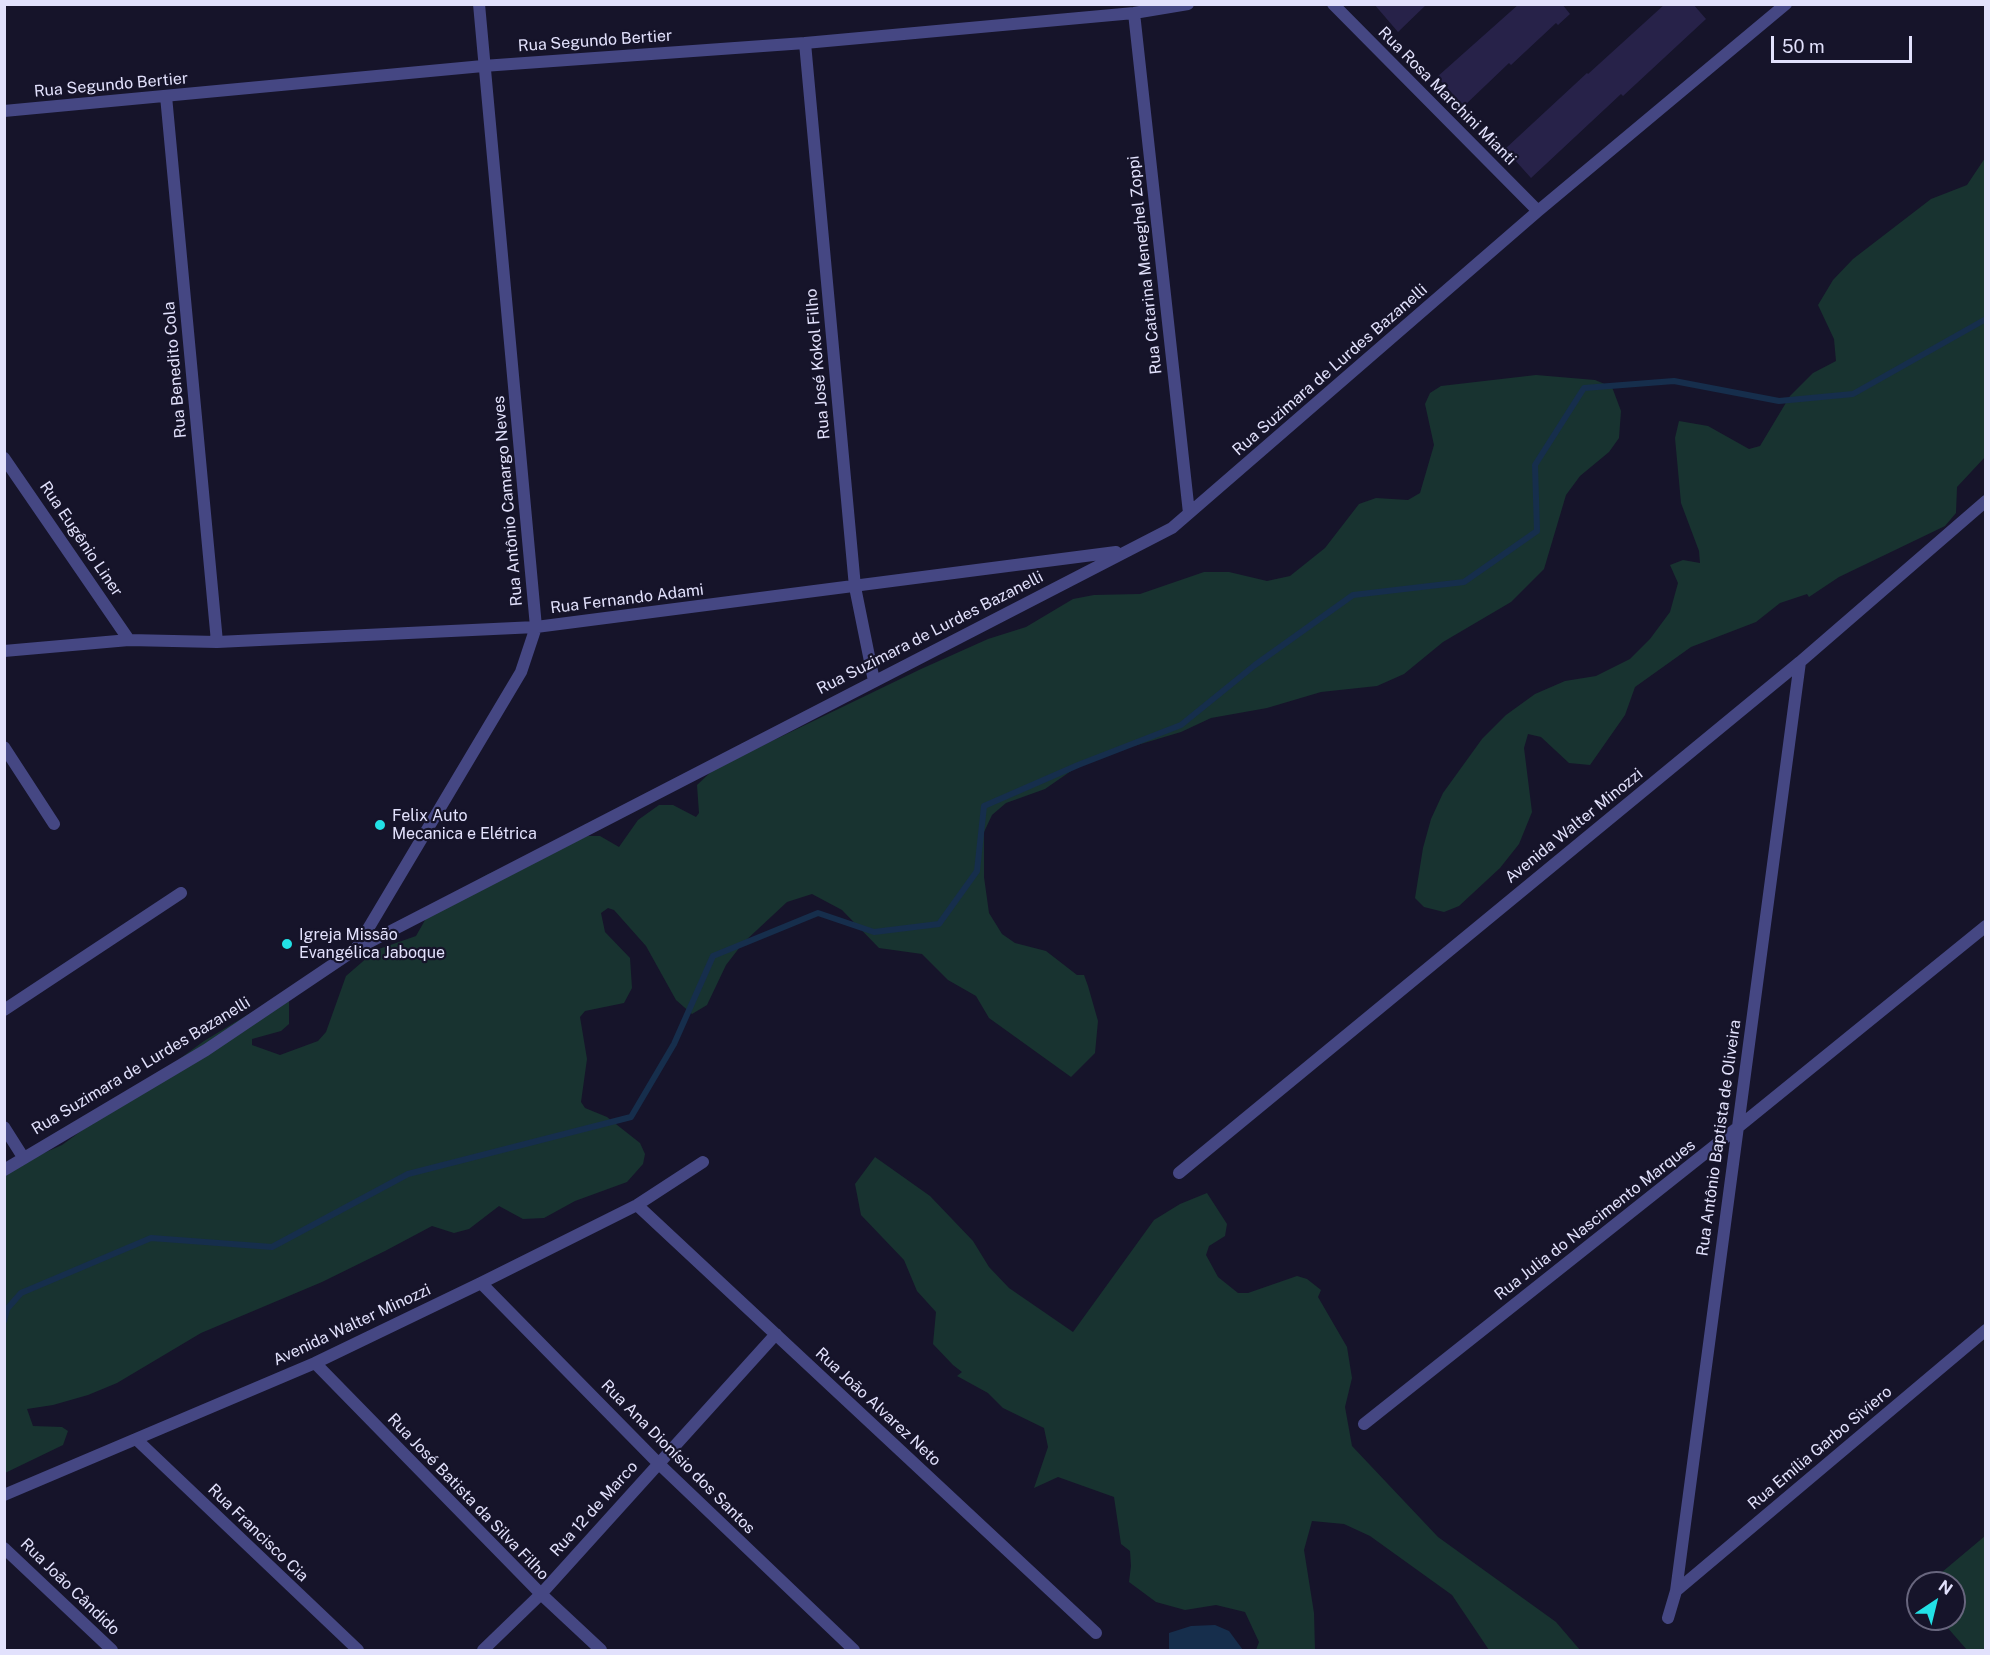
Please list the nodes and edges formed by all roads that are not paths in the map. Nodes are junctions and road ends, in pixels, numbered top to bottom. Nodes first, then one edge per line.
1 (479, 4) edge
2 (1188, 4) edge
3 (1334, 4) edge
4 (1786, 4) edge
5 (1134, 13) junction
6 (805, 43) junction
7 (483, 66) junction
8 (166, 96) junction
9 (4, 111) edge
10 (1538, 211) junction
11 (4, 458) edge
12 (1986, 501) edge
13 (1189, 513) junction
14 (1126, 551) junction
15 (855, 587) junction
16 (536, 627) junction
17 (129, 640) junction
18 (216, 642) junction
19 (4, 651) edge
20 (1800, 662) junction
21 (874, 681) junction
22 (4, 747) edge
23 (54, 824) dead end
24 (181, 893) dead end
25 (1986, 926) edge
26 (356, 949) junction
27 (4, 1010) edge
28 (4, 1127) edge
29 (1737, 1128) junction
30 (23, 1157) junction
31 (703, 1162) dead end
32 (4, 1170) edge
33 (1179, 1173) dead end
34 (637, 1205) junction
35 (481, 1283) junction
36 (1986, 1330) edge
37 (776, 1334) junction
38 (315, 1363) junction
39 (1364, 1424) dead end
40 (136, 1439) junction
41 (658, 1463) junction
42 (4, 1495) edge
43 (4, 1548) edge
44 (1676, 1591) junction
45 (541, 1594) junction
46 (1668, 1618) dead end
47 (1095, 1633) dead end
48 (112, 1650) edge
49 (358, 1650) edge
50 (483, 1650) edge
51 (601, 1650) edge
52 (854, 1650) edge

1 - 7 street, Rua Antônio Camargo Neves
2 - 5 street, Rua Segundo Bertier
3 - 10 street, Rua Rosa Marchini Mianti
4 - 10 street, Rua Suzimara de Lurdes Bazanelli
5 - 6 street, Rua Segundo Bertier
5 - 13 street, Rua Catarina Meneghel Zoppi
6 - 7 street, Rua Segundo Bertier
6 - 15 street, Rua José Kokol Filho
7 - 8 street, Rua Segundo Bertier
7 - 16 street, Rua Antônio Camargo Neves
8 - 9 street, Rua Segundo Bertier
8 - 18 street, Rua Benedito Cola
10 - 13 street, Rua Suzimara de Lurdes Bazanelli
11 - 17 street, Rua Eugênio Liner
12 - 20 street, Avenida Walter Minozzi
13 - 14 street, Rua Suzimara de Lurdes Bazanelli
14 - 15 street, Rua Fernando Adami
14 - 21 street, Rua Suzimara de Lurdes Bazanelli
15 - 16 street, Rua Fernando Adami
15 - 21 street, Rua José Kokol Filho
16 - 18 street, Rua Fernando Adami
16 - 26 street, Rua Antônio Camargo Neves
17 - 18 street, Rua Fernando Adami
17 - 19 street, Rua Fernando Adami
20 - 29 street, Rua Antônio Baptista de Oliveira
20 - 33 street, Avenida Walter Minozzi
21 - 26 street, Rua Suzimara de Lurdes Bazanelli
22 - 23 street
24 - 27 street
25 - 29 street, Rua Julia do Nascimento Marques
26 - 30 street, Rua Suzimara de Lurdes Bazanelli
28 - 30 street
29 - 39 street, Rua Julia do Nascimento Marques
29 - 44 street, Rua Antônio Baptista de Oliveira
30 - 32 street, Rua Suzimara de Lurdes Bazanelli
31 - 34 street, Avenida Walter Minozzi
34 - 35 street, Avenida Walter Minozzi
34 - 37 street, Rua João Alvarez Neto
35 - 38 street, Avenida Walter Minozzi
35 - 41 street, Rua Ana Dionísio dos Santos
36 - 44 street, Rua Emília Garbo Siviero
37 - 41 street, Rua 12 de Marco
37 - 47 street, Rua João Alvarez Neto
38 - 40 street, Avenida Walter Minozzi
38 - 45 street, Rua José Batista da Silva Filho
40 - 42 street, Avenida Walter Minozzi
40 - 49 street, Rua Francisco Cia
41 - 45 street, Rua 12 de Marco
41 - 52 street, Rua Ana Dionísio dos Santos
43 - 48 street, Rua João Cândido
44 - 46 street, Rua Antônio Baptista de Oliveira
45 - 50 street, Rua 12 de Marco
45 - 51 street, Rua José Batista da Silva Filho

